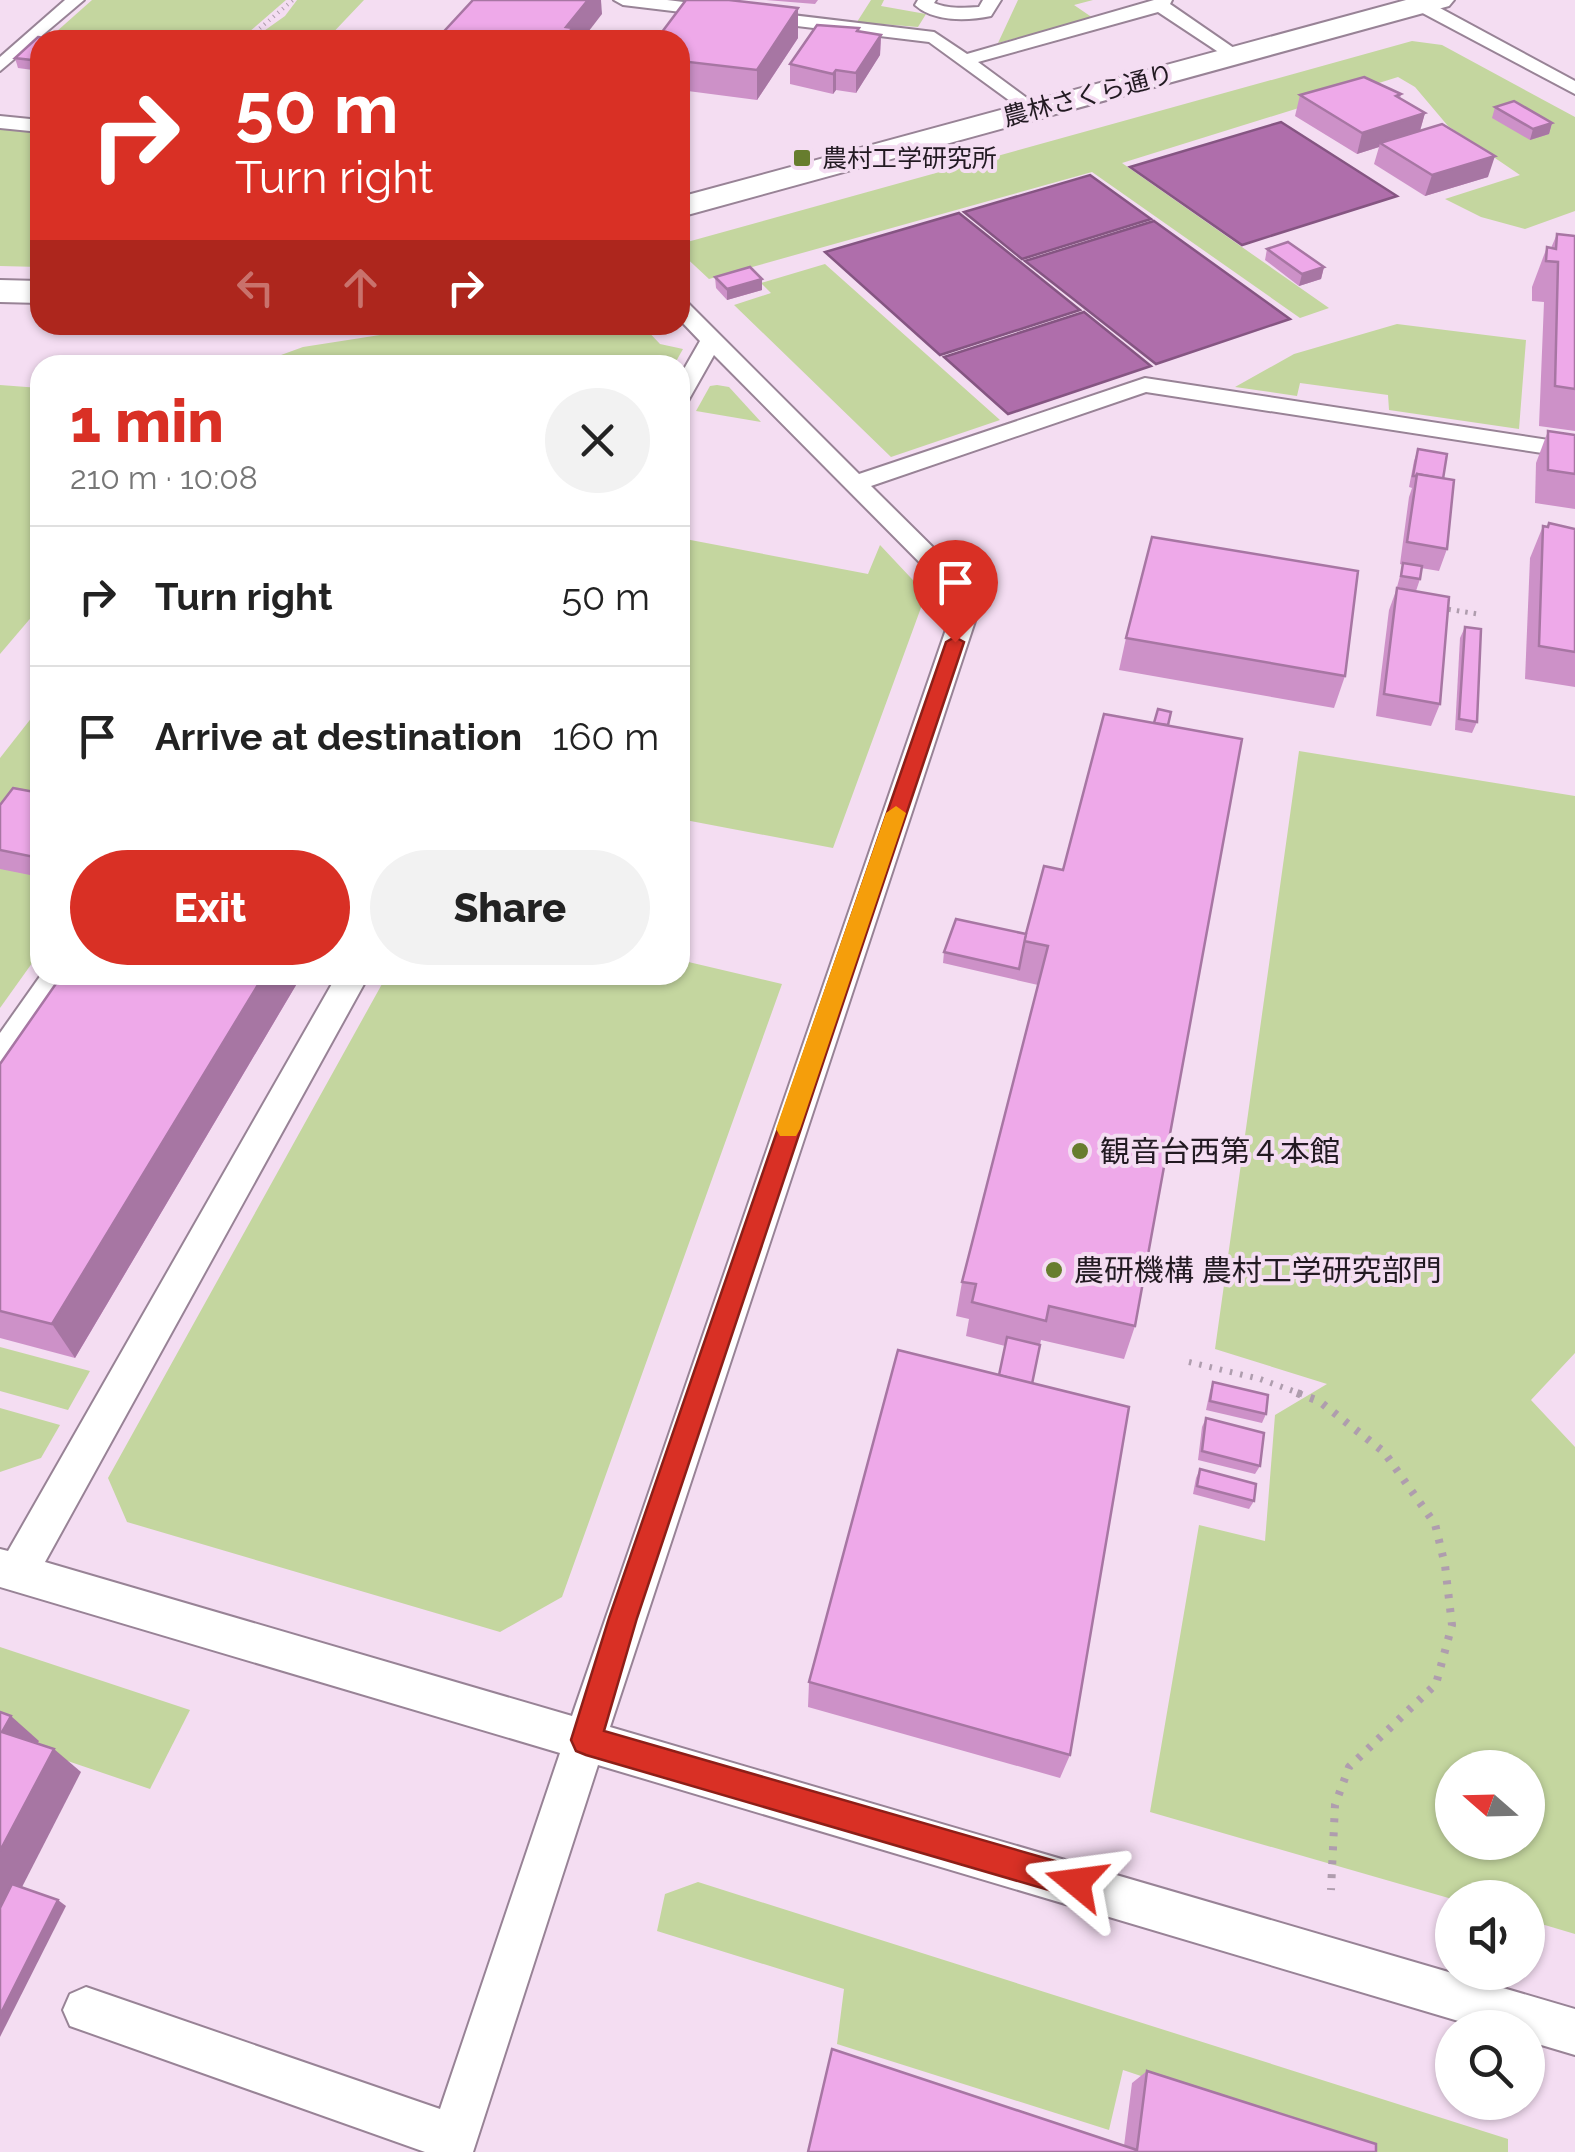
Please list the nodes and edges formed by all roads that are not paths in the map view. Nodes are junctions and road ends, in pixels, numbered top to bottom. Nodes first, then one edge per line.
1 (74, 0) edge
2 (623, 0) edge
3 (927, 0) edge
4 (992, 0) edge
5 (1430, 2) edge
6 (1162, 3) edge
7 (949, 12) junction
8 (40, 30) edge
9 (934, 37) junction
10 (30, 39) edge
11 (1235, 55) junction
12 (964, 60) junction
13 (0, 66) edge
14 (1575, 88) edge
15 (1032, 111) junction
16 (0, 122) edge
17 (30, 125) edge
18 (690, 204) edge
19 (0, 291) edge
20 (30, 292) edge
21 (690, 318) edge
22 (712, 340) junction
23 (690, 378) edge
24 (1575, 451) edge
25 (853, 484) junction
26 (51, 985) edge
27 (348, 985) edge
28 (0, 1058) edge
29 (9, 1571) edge
30 (586, 1740) junction
31 (86, 2010) dead end
32 (1575, 2032) edge
33 (451, 2145) edge

1 - 8 lane
2 - 9 lane
3 - 7 lane
4 - 7 lane
5 - 11 street, 農林さくら通り
5 - 14 lane
6 - 11 lane
6 - 12 lane
7 - 9 lane
9 - 12 lane
10 - 13 lane
11 - 15 street, 農林さくら通り
12 - 15 lane
15 - 18 street, 農林さくら通り
16 - 17 lane
19 - 20 street
21 - 22 lane
22 - 23 lane
22 - 25 lane
24 - 25 lane
25 - 30 lane
26 - 28 lane
27 - 29 lane
29 - 30 lane
30 - 32 lane
30 - 33 lane
31 - 33 lane

